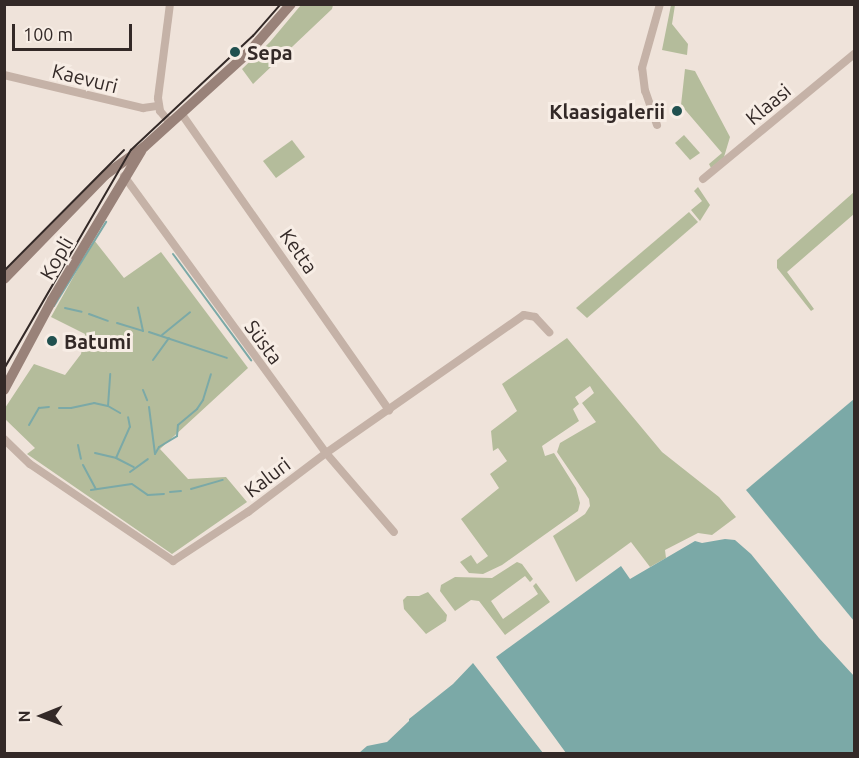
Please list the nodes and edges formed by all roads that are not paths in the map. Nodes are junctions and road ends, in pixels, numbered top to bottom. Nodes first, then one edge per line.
1 (170, 4) edge
2 (291, 4) edge
3 (660, 4) edge
4 (855, 54) edge
5 (4, 75) edge
6 (158, 106) junction
7 (181, 113) junction
8 (171, 123) junction
9 (657, 126) dead end
10 (144, 147) junction
11 (117, 166) junction
12 (125, 178) junction
13 (703, 179) dead end
14 (4, 279) edge
15 (549, 332) dead end
16 (4, 390) edge
17 (389, 410) junction
18 (4, 439) edge
19 (326, 453) junction
20 (394, 532) dead end

1 - 6 street
2 - 7 street, Kopli
3 - 9 street
4 - 13 street, Klaasi
5 - 6 street, Kaevuri
6 - 8 street
7 - 8 street, Kopli
7 - 17 street, Ketta
8 - 10 street, Kopli
10 - 11 street, Kopli
10 - 12 street, Kopli
11 - 12 street, Süsta
11 - 14 street, Kopli
12 - 16 street, Kopli
12 - 19 street, Süsta
15 - 17 street, Kaluri
17 - 19 street, Kaluri
18 - 19 street, Kaluri
19 - 20 street, Süsta

